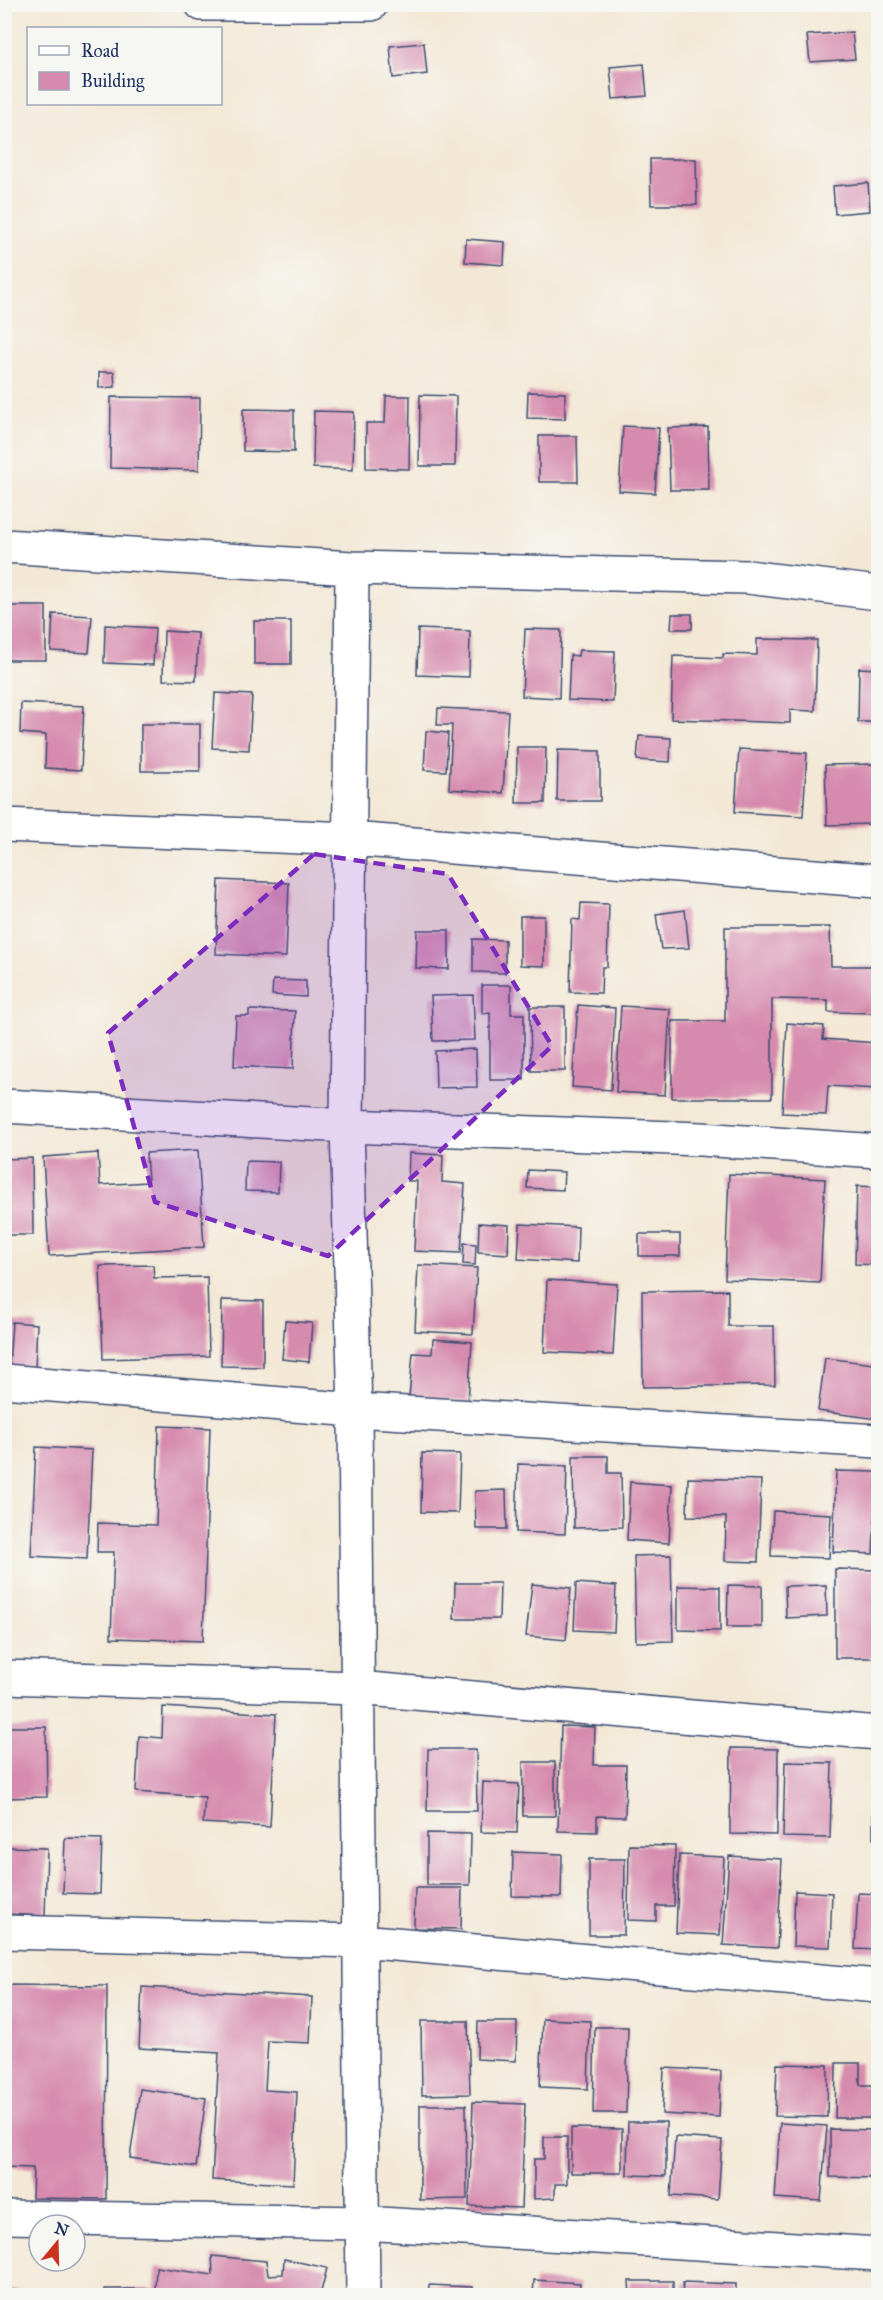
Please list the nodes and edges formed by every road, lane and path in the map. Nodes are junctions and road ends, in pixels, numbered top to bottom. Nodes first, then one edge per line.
1 (202, 4) edge
2 (371, 4) edge
3 (4, 546) edge
4 (352, 568) junction
5 (879, 593) edge
6 (4, 825) edge
7 (351, 839) junction
8 (879, 881) edge
9 (4, 1106) edge
10 (347, 1126) junction
11 (879, 1151) edge
12 (4, 1381) edge
13 (355, 1410) junction
14 (879, 1441) edge
15 (4, 1677) edge
16 (357, 1688) junction
17 (879, 1733) edge
18 (4, 1932) edge
19 (360, 1941) junction
20 (879, 1986) edge
21 (4, 2217) edge
22 (363, 2223) junction
23 (879, 2254) edge
24 (363, 2295) edge

1 - 2 street
3 - 4 street
4 - 5 street
4 - 7 street
6 - 7 street
7 - 8 street
7 - 10 street
9 - 10 street
10 - 11 street
10 - 13 street
12 - 13 street
13 - 14 street
13 - 16 street
15 - 16 street
16 - 17 street
16 - 19 street
18 - 19 street
19 - 20 street
19 - 22 street
21 - 22 street
22 - 23 street
22 - 24 street

